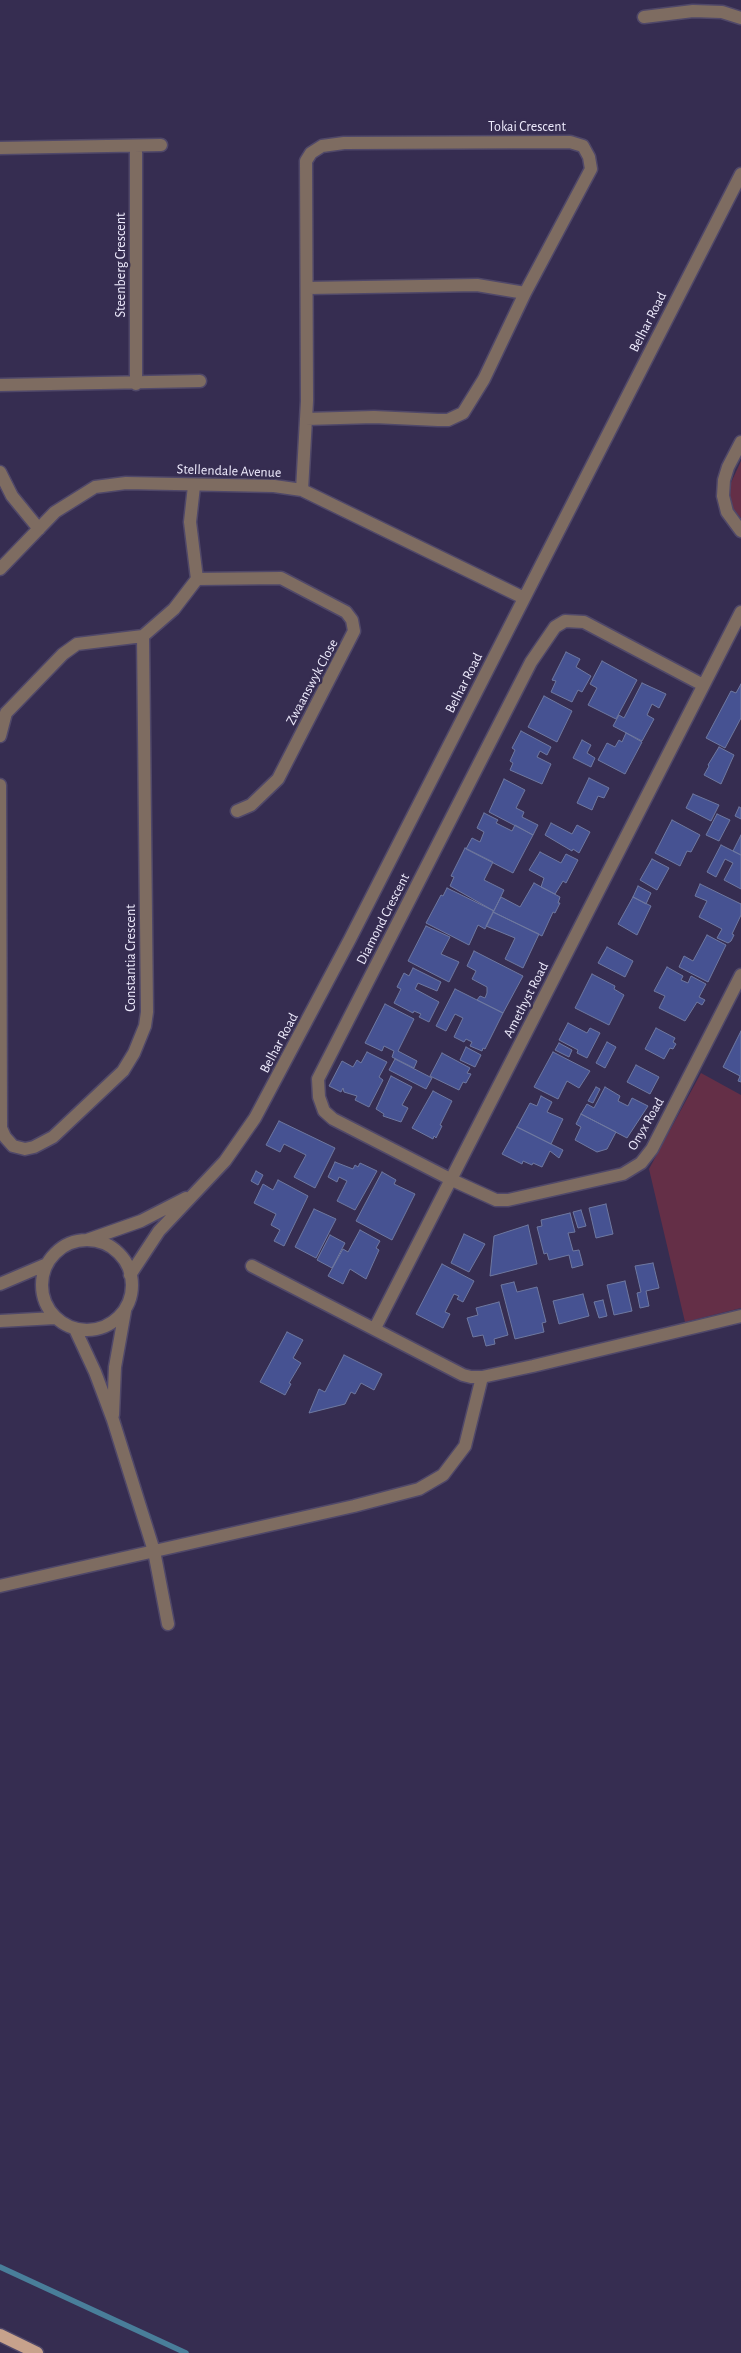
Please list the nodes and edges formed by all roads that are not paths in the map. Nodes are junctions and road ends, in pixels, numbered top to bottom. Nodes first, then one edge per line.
1 (644, 17) dead end
2 (741, 18) edge
3 (160, 145) dead end
4 (136, 147) junction
5 (0, 148) edge
6 (741, 174) edge
7 (308, 288) junction
8 (525, 293) junction
9 (200, 381) dead end
10 (136, 384) junction
11 (0, 385) edge
12 (306, 419) junction
13 (741, 442) edge
14 (0, 472) edge
15 (194, 486) junction
16 (302, 490) junction
17 (39, 529) junction
18 (741, 532) edge
19 (0, 568) edge
20 (197, 579) junction
21 (524, 598) junction
22 (741, 612) edge
23 (143, 636) junction
24 (703, 685) junction
25 (0, 736) edge
26 (0, 784) edge
27 (237, 811) dead end
28 (741, 975) edge
29 (452, 1180) junction
30 (195, 1194) junction
31 (87, 1240) junction
32 (46, 1264) junction
33 (252, 1266) dead end
34 (130, 1275) junction
35 (0, 1284) edge
36 (125, 1309) junction
37 (741, 1316) edge
38 (55, 1318) junction
39 (0, 1321) edge
40 (375, 1328) junction
41 (75, 1329) junction
42 (482, 1377) junction
43 (113, 1420) junction
44 (154, 1551) junction
45 (0, 1586) edge
46 (168, 1624) dead end
47 (0, 2335) edge
48 (37, 2353) edge

1 - 2 street
3 - 4 street
4 - 5 street
4 - 10 street, Steenberg Crescent
6 - 21 street, Belhar Road
7 - 8 street
7 - 8 street, Tokai Crescent
7 - 12 street, Tokai Crescent
8 - 12 street, Tokai Crescent
9 - 10 street
10 - 11 street
12 - 16 street, Tokai Crescent
13 - 18 street
14 - 17 street
15 - 16 street, Stellendale Avenue
15 - 17 street, Stellendale Avenue
15 - 20 street
16 - 21 street, Stellendale Avenue
17 - 19 street, Stellendale Avenue
20 - 23 street
20 - 27 street, Zwaanswyk Close
21 - 30 street, Belhar Road
22 - 24 street, Amethyst Road
23 - 25 street
23 - 26 street, Constantia Crescent
24 - 29 street, Amethyst Road
24 - 29 street, Diamond Crescent
28 - 29 street, Onyx Road
29 - 40 street, Amethyst Road
30 - 31 street, Belhar Road
30 - 34 street, Belhar Road
31 - 32 street
31 - 34 street
32 - 35 street
32 - 38 street
33 - 40 street
34 - 36 street
36 - 41 street
36 - 43 street
37 - 42 street
38 - 39 street
38 - 41 street
40 - 42 street
41 - 43 street
42 - 44 street
43 - 44 street
44 - 45 street
44 - 46 street
47 - 48 main road

